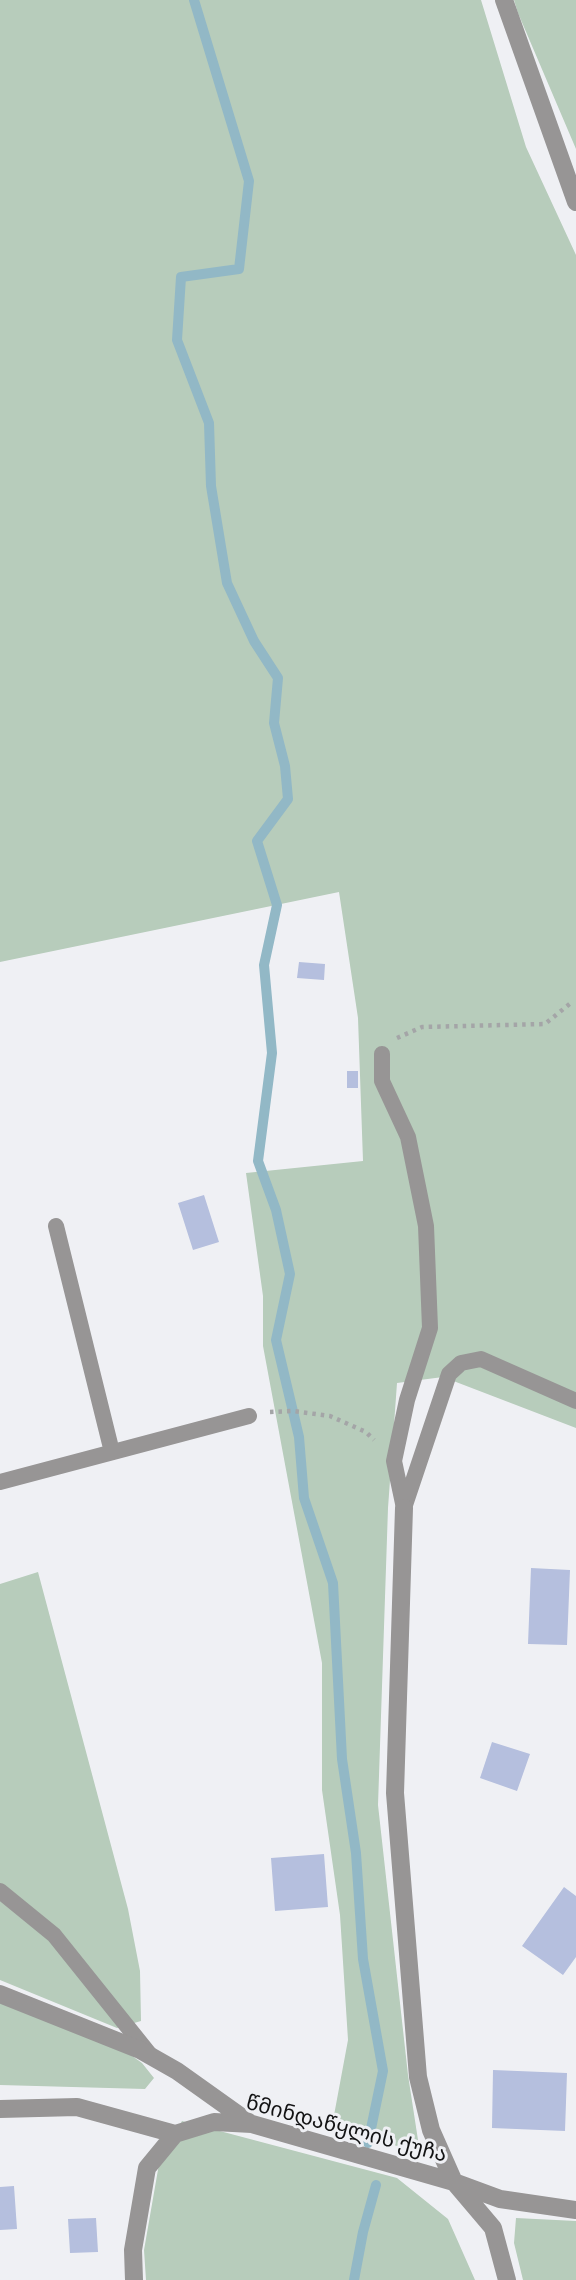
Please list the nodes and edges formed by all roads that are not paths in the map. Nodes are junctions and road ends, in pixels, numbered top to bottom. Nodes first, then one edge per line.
1 (504, 0) edge
2 (576, 202) edge
3 (382, 1054) road end
4 (56, 1226) dead end
5 (576, 1401) edge
6 (249, 1416) road end
7 (112, 1452) junction
8 (0, 1482) edge
9 (404, 1508) junction
10 (0, 1891) edge
11 (0, 1994) edge
12 (151, 2056) junction
13 (0, 2109) edge
14 (252, 2124) junction
15 (174, 2134) junction
16 (454, 2182) junction
17 (576, 2210) edge
18 (134, 2280) edge
19 (507, 2280) edge

1 - 2 street
3 - 9 lane
4 - 7 lane
5 - 9 lane
6 - 7 lane
7 - 8 lane
9 - 16 street
10 - 12 lane
11 - 12 street
12 - 14 street
13 - 15 street
14 - 15 street, წმინდაწყლის ქუჩა
14 - 16 street, წმინდაწყლის ქუჩა
15 - 18 street
16 - 17 street, წმინდაწყლის ქუჩა
16 - 19 street

